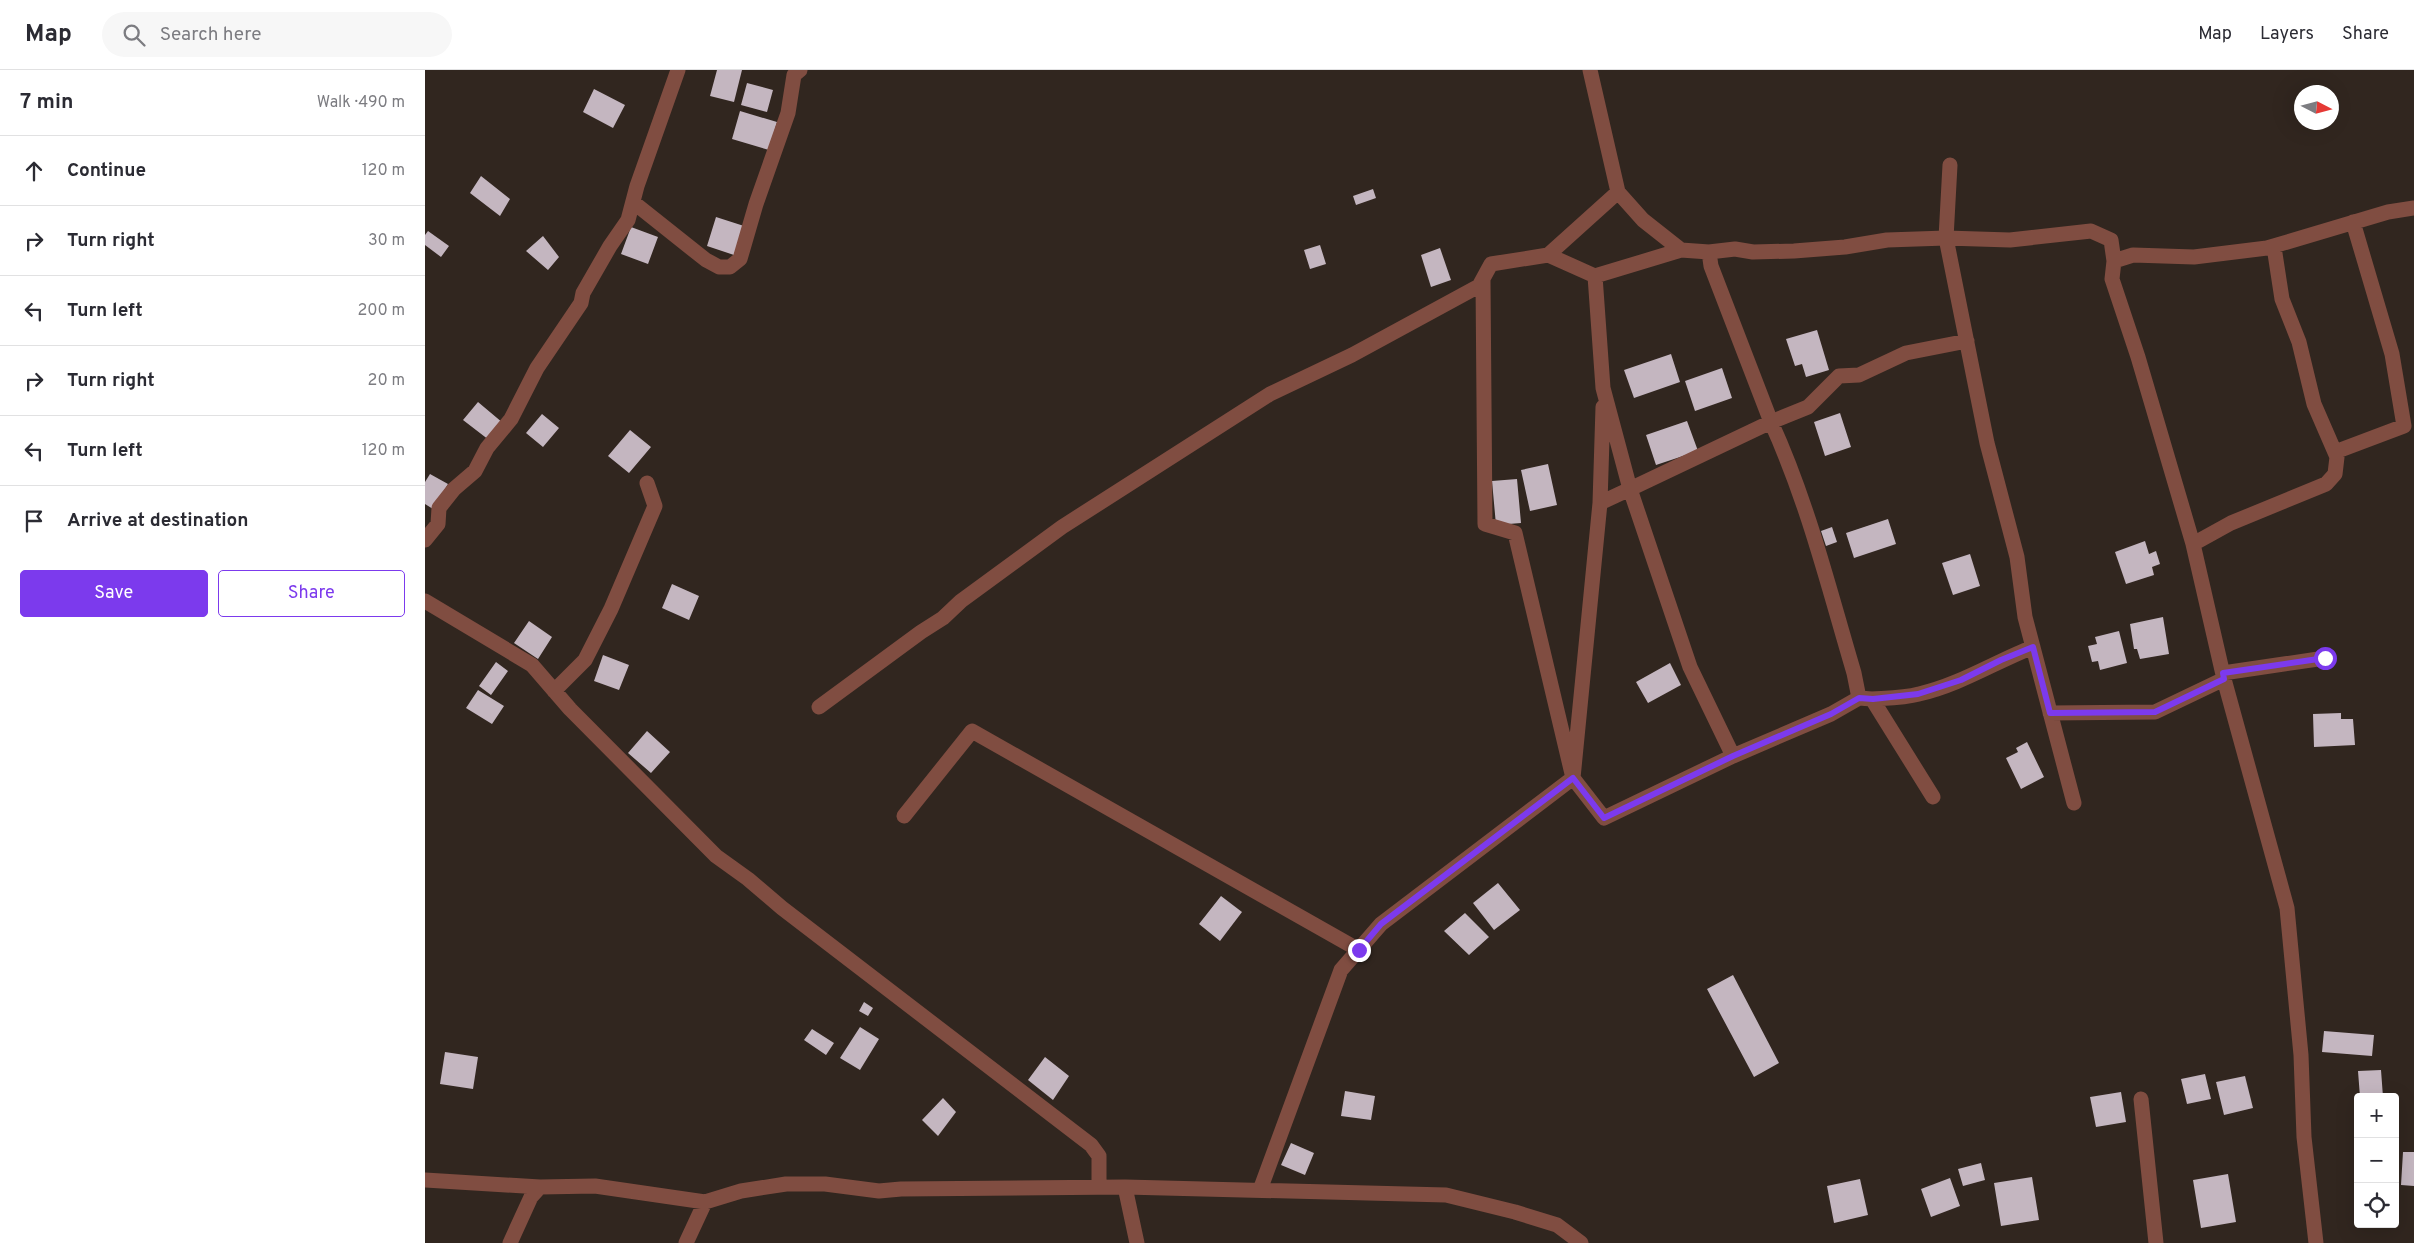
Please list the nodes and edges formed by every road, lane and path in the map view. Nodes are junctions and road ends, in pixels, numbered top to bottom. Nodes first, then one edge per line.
1 (678, 70) edge
2 (799, 70) edge
3 (1590, 70) edge
4 (1950, 165) dead end
5 (1618, 192) junction
6 (633, 202) junction
7 (2414, 208) edge
8 (2353, 222) junction
9 (1946, 238) junction
10 (2274, 246) junction
11 (1681, 250) junction
12 (1709, 252) junction
13 (1548, 255) junction
14 (2115, 261) junction
15 (1595, 276) junction
16 (1483, 280) junction
17 (1967, 341) junction
18 (1603, 388) junction
19 (1771, 422) junction
20 (2335, 452) junction
21 (647, 483) dead end
22 (1630, 489) junction
23 (1600, 503) junction
24 (425, 540) edge
25 (2193, 544) junction
26 (425, 601) edge
27 (2033, 647) junction
28 (2325, 658) dead end
29 (2224, 676) junction
30 (554, 690) junction
31 (1866, 699) junction
32 (819, 707) dead end
33 (2050, 713) junction
34 (1733, 756) junction
35 (1573, 778) junction
36 (1933, 796) dead end
37 (2074, 803) dead end
38 (904, 816) dead end
39 (1359, 950) junction
40 (2141, 1099) dead end
41 (425, 1180) edge
42 (540, 1186) junction
43 (1099, 1187) junction
44 (1125, 1187) junction
45 (1259, 1190) junction
46 (705, 1202) junction
47 (510, 1243) edge
48 (686, 1243) edge
49 (1137, 1243) edge
50 (1581, 1243) edge
51 (2156, 1243) edge
52 (2316, 1243) edge

1 - 6 street
2 - 6 street
3 - 5 street
4 - 9 street
5 - 11 street
5 - 13 street
6 - 24 street
7 - 8 street
8 - 10 street
8 - 20 street
9 - 12 street
9 - 14 street
9 - 17 street
10 - 14 street
10 - 20 street
11 - 12 street
11 - 15 street
12 - 19 street
13 - 15 street
13 - 16 street
14 - 25 street
15 - 18 street
16 - 32 street
16 - 35 street
17 - 19 street
17 - 27 street
18 - 22 street
18 - 23 street
19 - 22 street
19 - 31 street
20 - 25 street
21 - 30 street
22 - 23 street
22 - 34 street
23 - 35 street
25 - 29 street
26 - 30 street
27 - 31 street
27 - 33 street
28 - 29 street
29 - 33 street
29 - 52 street
30 - 43 street
31 - 34 street
31 - 36 street
33 - 37 street
34 - 35 street
35 - 39 street
38 - 39 street
39 - 45 street
40 - 51 street
41 - 42 street
42 - 46 street
42 - 47 street
43 - 44 street
43 - 46 street
44 - 45 street
44 - 49 street
45 - 50 street
46 - 48 street

